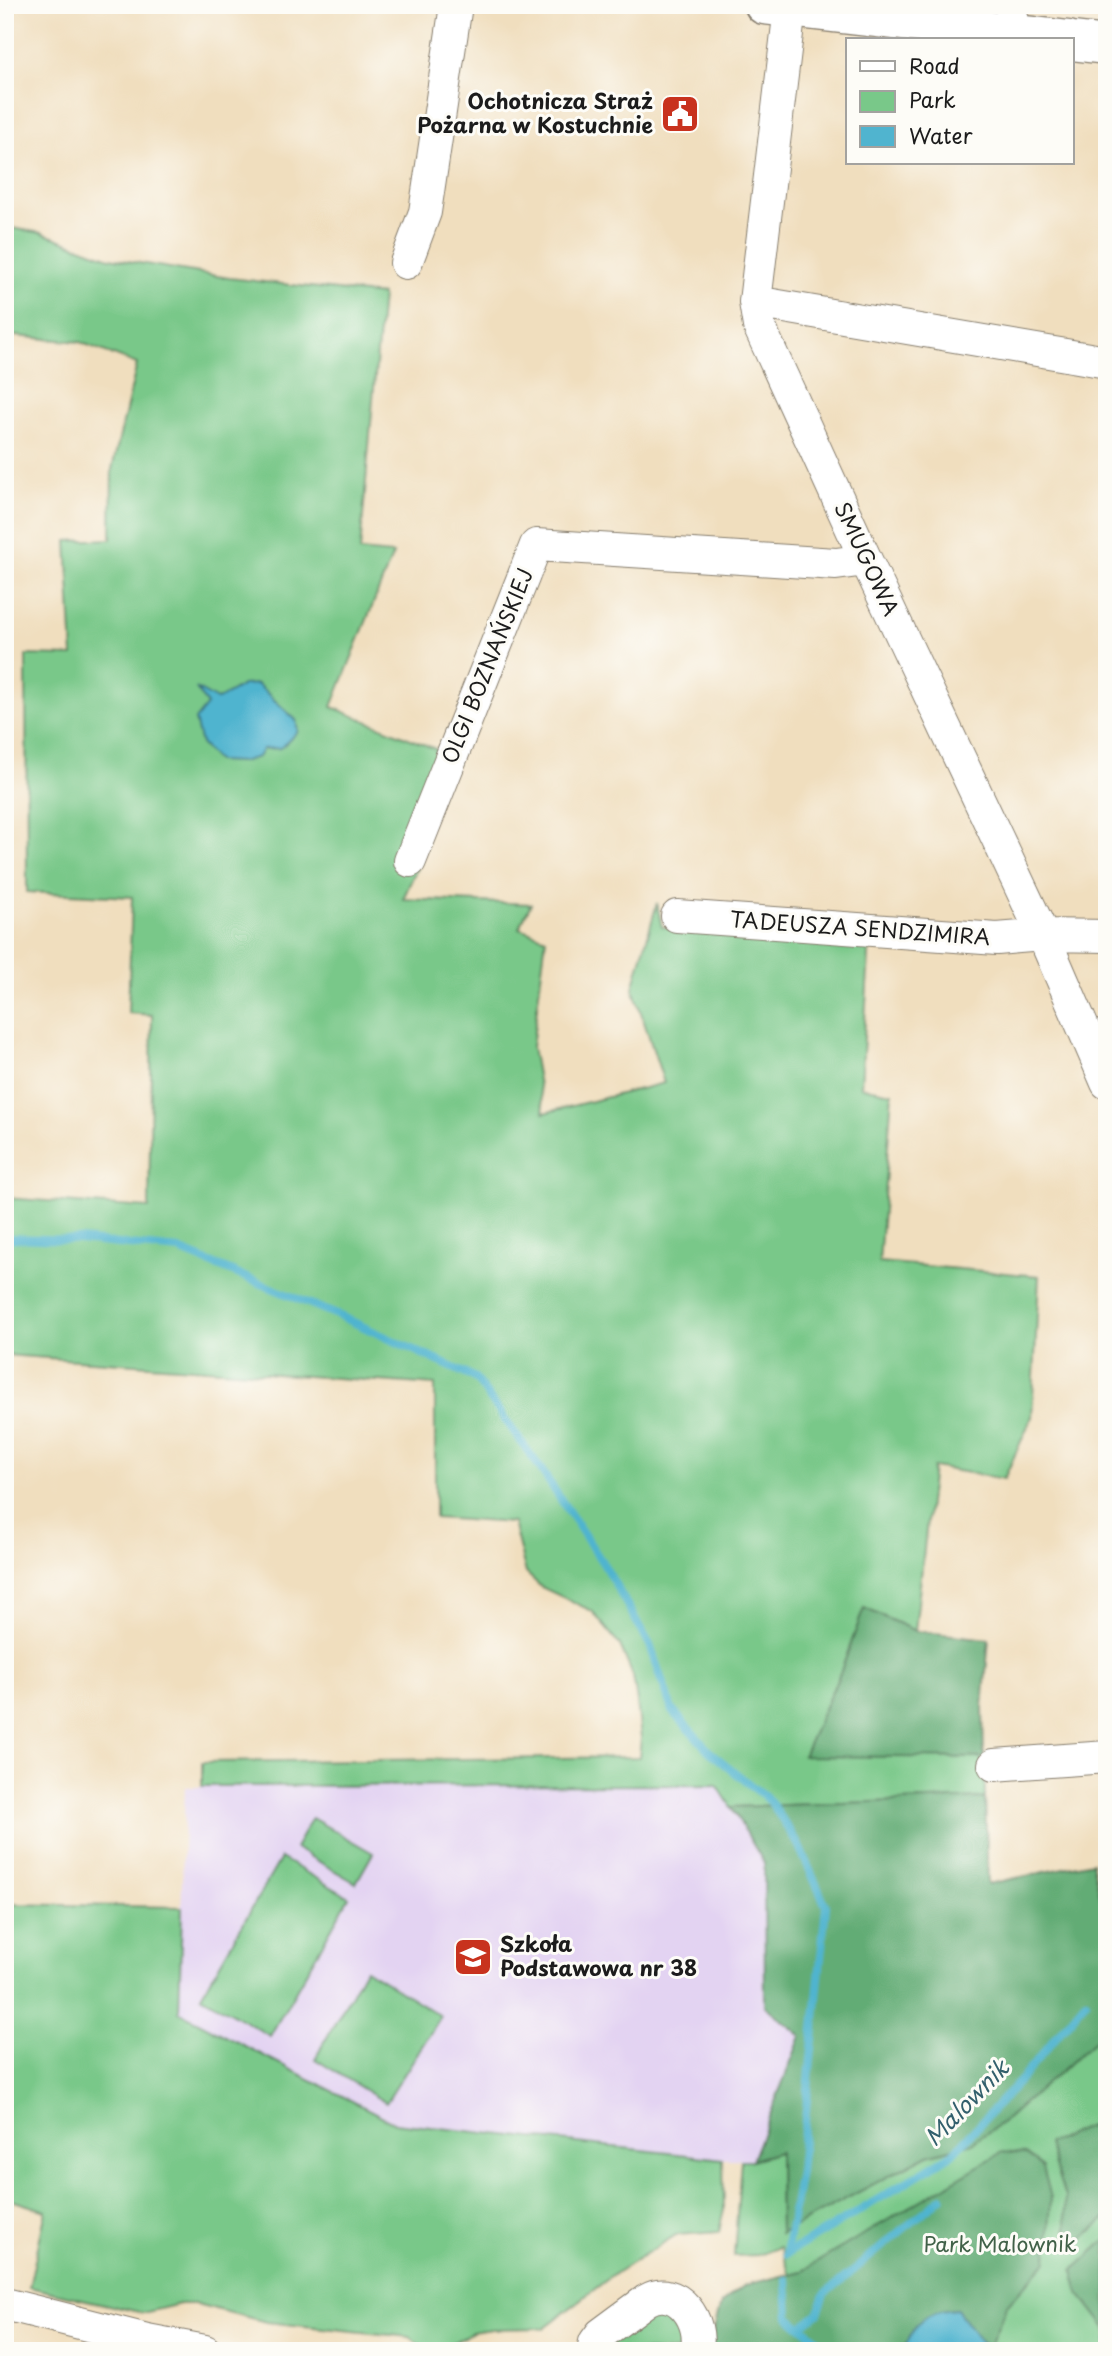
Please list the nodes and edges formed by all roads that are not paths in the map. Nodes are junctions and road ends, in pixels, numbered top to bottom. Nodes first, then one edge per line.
1 (456, 5) edge
2 (777, 7) edge
3 (1012, 19) edge
4 (1062, 38) edge
5 (1074, 41) edge
6 (1107, 45) edge
7 (406, 263) dead end
8 (755, 302) junction
9 (1107, 362) edge
10 (866, 560) junction
11 (410, 861) dead end
12 (677, 916) dead end
13 (1043, 935) junction
14 (1107, 936) edge
15 (1107, 1083) edge
16 (1107, 1757) edge
17 (995, 1765) dead end
18 (5, 2304) edge
19 (205, 2351) edge
20 (593, 2351) edge
21 (696, 2351) edge

1 - 7 street
2 - 3 street
2 - 8 street, SMUGOWA
3 - 4 street
5 - 6 street
8 - 9 street
8 - 10 street, SMUGOWA
10 - 11 street, OLGI BOZNAŃSKIEJ
10 - 13 street, SMUGOWA
12 - 13 street, TADEUSZA SENDZIMIRA
13 - 14 street, TADEUSZA SENDZIMIRA
13 - 15 street, SMUGOWA
16 - 17 street
18 - 19 street
20 - 21 street

